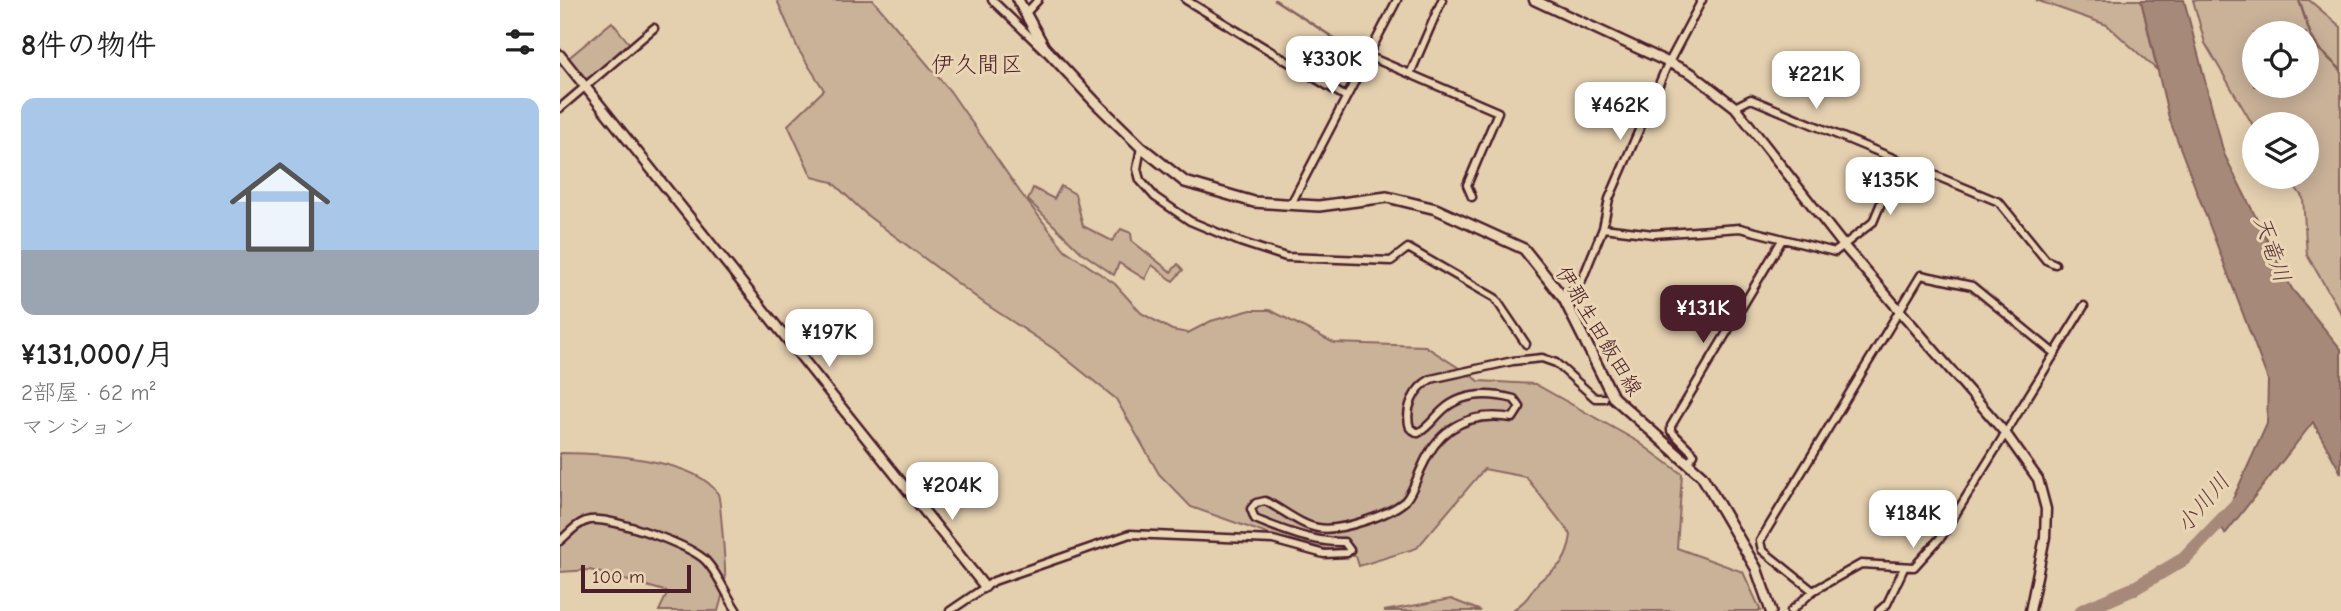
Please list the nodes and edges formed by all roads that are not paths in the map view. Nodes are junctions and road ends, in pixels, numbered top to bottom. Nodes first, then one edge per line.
1 (992, 0) edge
2 (1018, 0) edge
3 (1038, 0) edge
4 (1186, 0) edge
5 (1397, 0) edge
6 (1442, 0) edge
7 (1534, 0) edge
8 (1702, 0) edge
9 (1026, 13) junction
10 (654, 28) dead end
11 (1050, 53) junction
12 (560, 55) edge
13 (1368, 56) junction
14 (1669, 63) junction
15 (1409, 74) junction
16 (586, 87) junction
17 (1346, 97) junction
18 (1735, 107) junction
19 (560, 108) edge
20 (1141, 147) junction
21 (1899, 160) junction
22 (1472, 197) dead end
23 (1291, 204) junction
24 (1603, 228) junction
25 (1782, 240) junction
26 (1844, 246) junction
27 (2055, 264) dead end
28 (1564, 299) junction
29 (2084, 306) dead end
30 (1899, 309) junction
31 (1525, 344) dead end
32 (2055, 354) junction
33 (1604, 398) dead end
34 (2006, 434) junction
35 (1689, 462) junction
36 (560, 541) edge
37 (1904, 568) junction
38 (985, 587) junction
39 (1813, 591) junction
40 (737, 611) edge
41 (950, 611) edge
42 (1771, 611) edge
43 (1791, 611) edge
44 (1879, 611) edge
45 (2030, 611) edge

1 - 11 street
2 - 9 main road, 伊那生田飯田線
3 - 9 street
4 - 17 street
5 - 13 street
6 - 15 street
7 - 14 street
8 - 14 street
9 - 11 main road, 伊那生田飯田線
10 - 16 street
11 - 20 main road, 伊那生田飯田線
12 - 16 street
13 - 15 street
13 - 17 street
14 - 18 street
14 - 24 street
15 - 22 street
16 - 19 street
16 - 38 street
17 - 23 street
18 - 21 street
18 - 26 street
20 - 23 main road, 伊那生田飯田線
20 - 31 street
21 - 26 street
21 - 27 street
23 - 28 main road, 伊那生田飯田線
24 - 25 street
24 - 28 street
25 - 26 street
25 - 35 street
26 - 30 street
28 - 35 main road, 伊那生田飯田線
29 - 32 street
30 - 32 street
30 - 34 street
30 - 39 street
32 - 34 street
33 - 38 street
34 - 37 street
34 - 45 street
35 - 42 main road, 伊那生田飯田線
36 - 40 street
37 - 39 street
37 - 44 street
38 - 41 street
39 - 43 street

